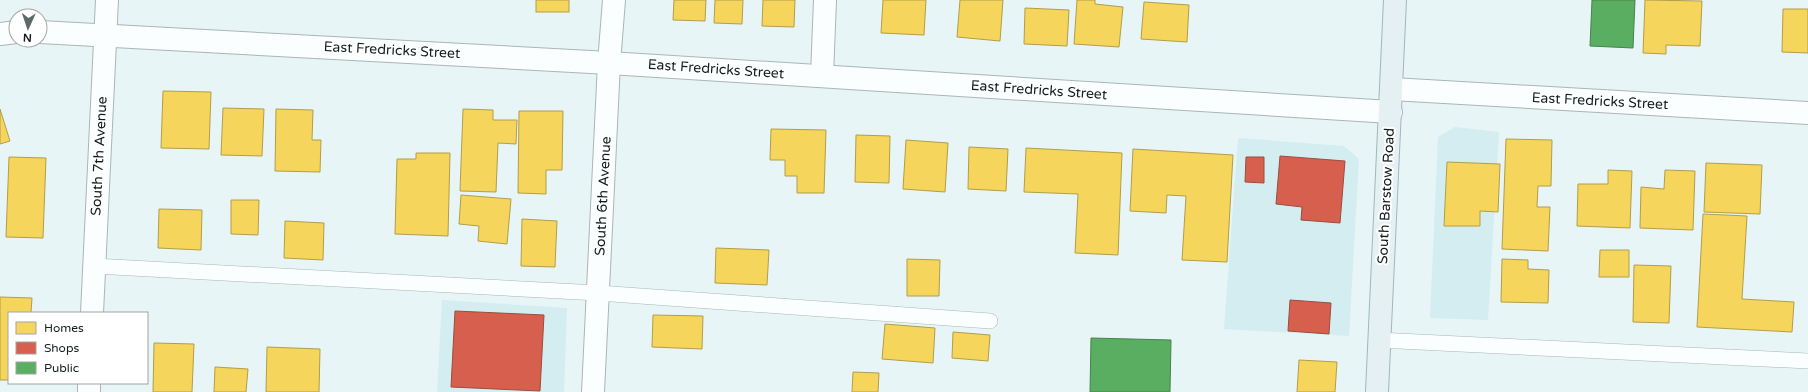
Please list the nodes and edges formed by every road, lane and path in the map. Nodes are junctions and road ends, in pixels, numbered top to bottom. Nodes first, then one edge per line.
1 (107, 0) edge
2 (614, 0) edge
3 (825, 0) edge
4 (1396, 0) edge
5 (48, 32) edge
6 (105, 35) junction
7 (609, 62) junction
8 (822, 76) junction
9 (1392, 89) junction
10 (1391, 112) junction
11 (1808, 113) edge
12 (94, 266) junction
13 (598, 293) junction
14 (92, 312) edge
15 (990, 321) dead end
16 (1378, 340) junction
17 (1808, 361) edge
18 (593, 392) edge
19 (1376, 392) edge

1 - 6 street, South 7th Avenue
2 - 7 street, South 6th Avenue
3 - 8 street
4 - 9 main road, South Barstow Road
5 - 6 street, East Fredricks Street
6 - 7 street, East Fredricks Street
6 - 12 street, South 7th Avenue
7 - 8 street, East Fredricks Street
7 - 13 street, South 6th Avenue
8 - 10 street, East Fredricks Street
9 - 10 main road, South Barstow Road
9 - 11 street, East Fredricks Street
10 - 16 main road, South Barstow Road
12 - 13 lane
12 - 14 street, South 7th Avenue
13 - 15 lane
13 - 18 street, South 6th Avenue
16 - 17 lane
16 - 19 main road, South Barstow Road

